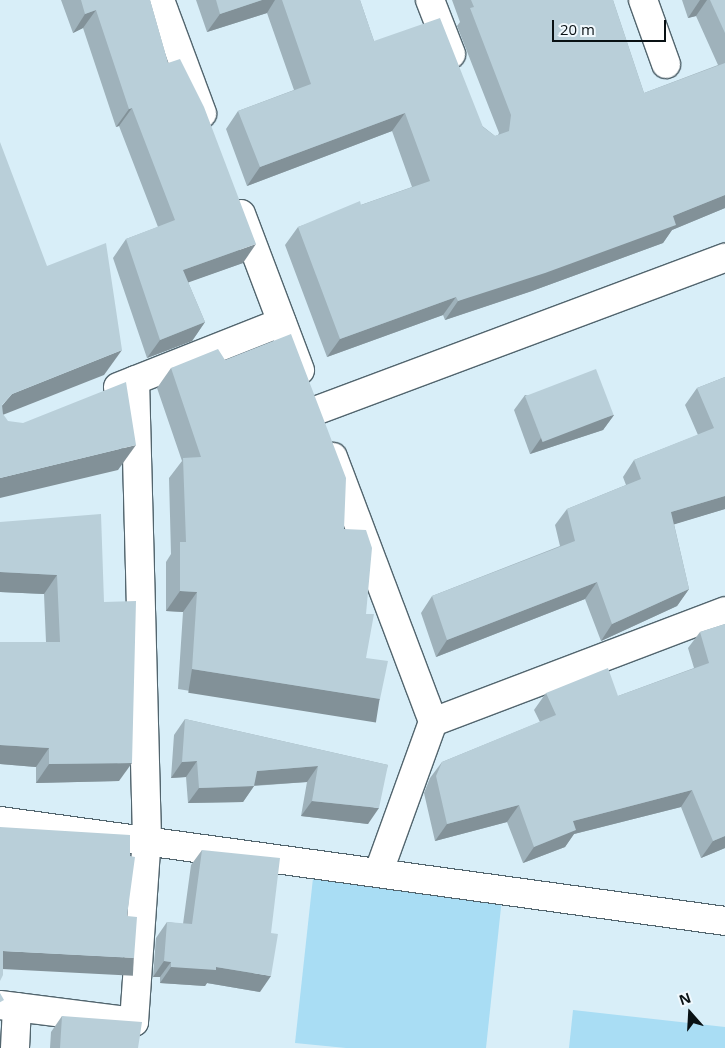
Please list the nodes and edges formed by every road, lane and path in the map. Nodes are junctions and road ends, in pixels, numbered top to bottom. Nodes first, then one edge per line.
1 (160, 0) edge
2 (430, 0) edge
3 (644, 0) edge
4 (666, 64) dead end
5 (463, 83) edge
6 (212, 138) edge
7 (233, 193) edge
8 (725, 258) edge
9 (282, 322) junction
10 (135, 380) junction
11 (90, 398) edge
12 (315, 411) junction
13 (725, 611) edge
14 (433, 722) junction
15 (0, 821) edge
16 (147, 838) junction
17 (379, 871) junction
18 (725, 921) edge
19 (8, 1006) edge
20 (15, 1048) edge

1 - 6 street
2 - 5 street
3 - 4 street
7 - 9 street
8 - 12 street
9 - 10 street
9 - 12 street
10 - 11 street
10 - 16 street
12 - 14 street
13 - 14 street
14 - 17 street
15 - 16 street
16 - 17 street
16 - 19 street
17 - 18 street
19 - 20 street

